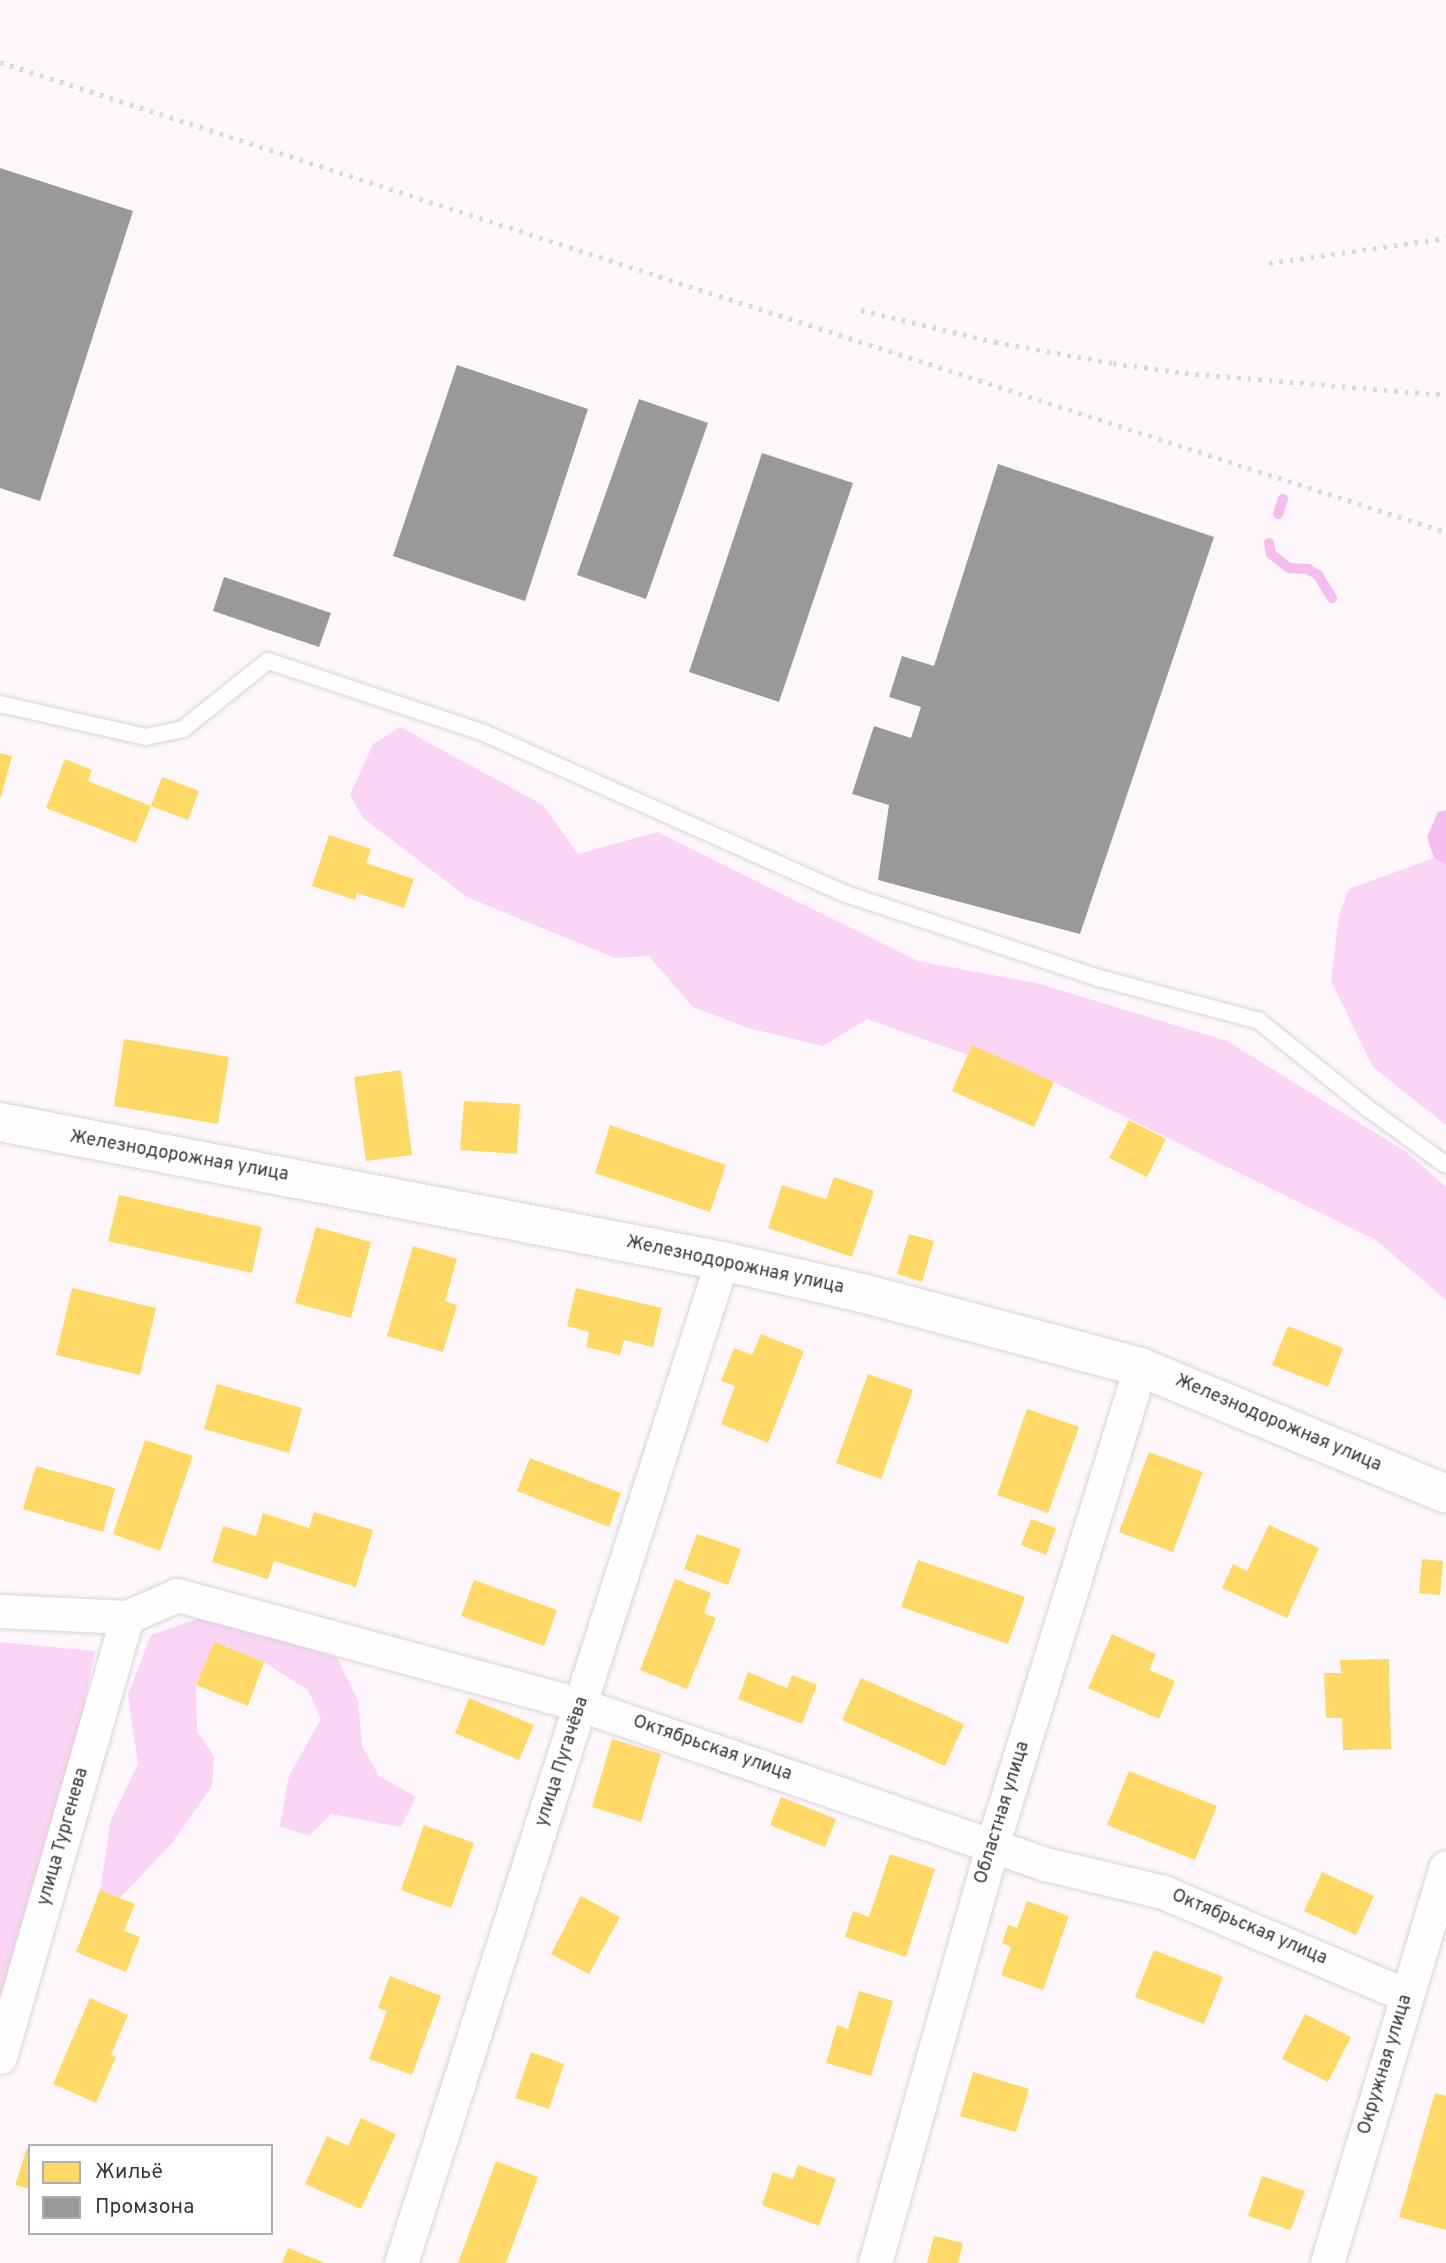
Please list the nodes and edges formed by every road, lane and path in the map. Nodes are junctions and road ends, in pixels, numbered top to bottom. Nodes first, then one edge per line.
1 (0, 704) edge
2 (0, 1122) edge
3 (1446, 1165) edge
4 (722, 1261) junction
5 (1140, 1367) junction
6 (1446, 1494) edge
7 (0, 1611) edge
8 (127, 1617) junction
9 (581, 1705) junction
10 (993, 1843) junction
11 (1446, 1867) edge
12 (1406, 1994) junction
13 (0, 2057) edge
14 (401, 2263) edge
15 (875, 2263) edge
16 (1327, 2263) edge

1 - 3 lane
2 - 4 street, Железнодорожная улица
4 - 5 street, Железнодорожная улица
4 - 9 street, улица Пугачёва
5 - 6 street, Железнодорожная улица
5 - 10 street, Областная улица
7 - 8 street, Октябрьская улица
8 - 9 street, Октябрьская улица
8 - 13 street, улица Тургенева
9 - 10 street, Октябрьская улица
9 - 14 street, улица Пугачёва
10 - 12 street, Октябрьская улица
10 - 15 street, Областная улица
11 - 12 street, Окружная улица
12 - 16 street, Окружная улица

